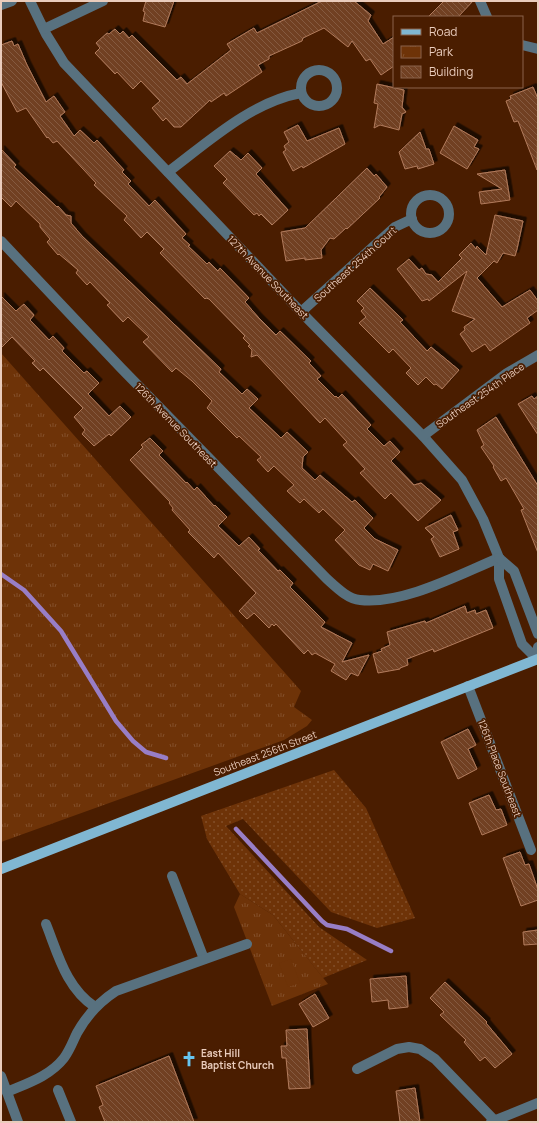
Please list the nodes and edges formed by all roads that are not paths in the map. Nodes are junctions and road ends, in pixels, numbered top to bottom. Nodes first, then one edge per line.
1 (12, 1) edge
2 (30, 1) edge
3 (103, 1) edge
4 (480, 1) edge
5 (1, 5) edge
6 (487, 16) edge
7 (44, 29) junction
8 (523, 45) edge
9 (538, 49) edge
10 (301, 93) dead end
11 (168, 172) junction
12 (412, 220) dead end
13 (1, 241) edge
14 (301, 312) junction
15 (538, 355) edge
16 (423, 436) junction
17 (499, 558) junction
18 (538, 634) edge
19 (538, 647) edge
20 (538, 659) edge
21 (468, 686) junction
22 (531, 850) dead end
23 (1, 869) edge
24 (172, 876) dead end
25 (46, 924) dead end
26 (247, 944) dead end
27 (204, 959) junction
28 (95, 1007) junction
29 (357, 1069) dead end
30 (1, 1076) edge
31 (58, 1090) dead end
32 (7, 1092) junction
33 (538, 1103) edge
34 (493, 1121) edge
35 (18, 1122) edge
36 (71, 1122) edge

1 - 5 street
2 - 7 street, 127th Avenue Southeast
3 - 7 street
4 - 6 street
7 - 11 street, 127th Avenue Southeast
8 - 9 street
10 - 11 street
11 - 14 street, 127th Avenue Southeast
12 - 14 street, Southeast 254th Court
13 - 17 street, 126th Avenue Southeast
14 - 16 street, 127th Avenue Southeast
15 - 16 street, Southeast 254th Place
16 - 17 street, 127th Avenue Southeast
17 - 18 street, 127th Avenue Southeast
17 - 20 street, 127th Avenue Southeast
19 - 20 street
20 - 21 main road, Southeast 256th Street
21 - 22 street, 126th Place Southeast
21 - 23 main road, Southeast 256th Street
24 - 27 street
25 - 28 street
26 - 27 street
27 - 28 street
28 - 32 street
29 - 34 street
30 - 32 street
31 - 36 street
32 - 35 street
33 - 34 street

